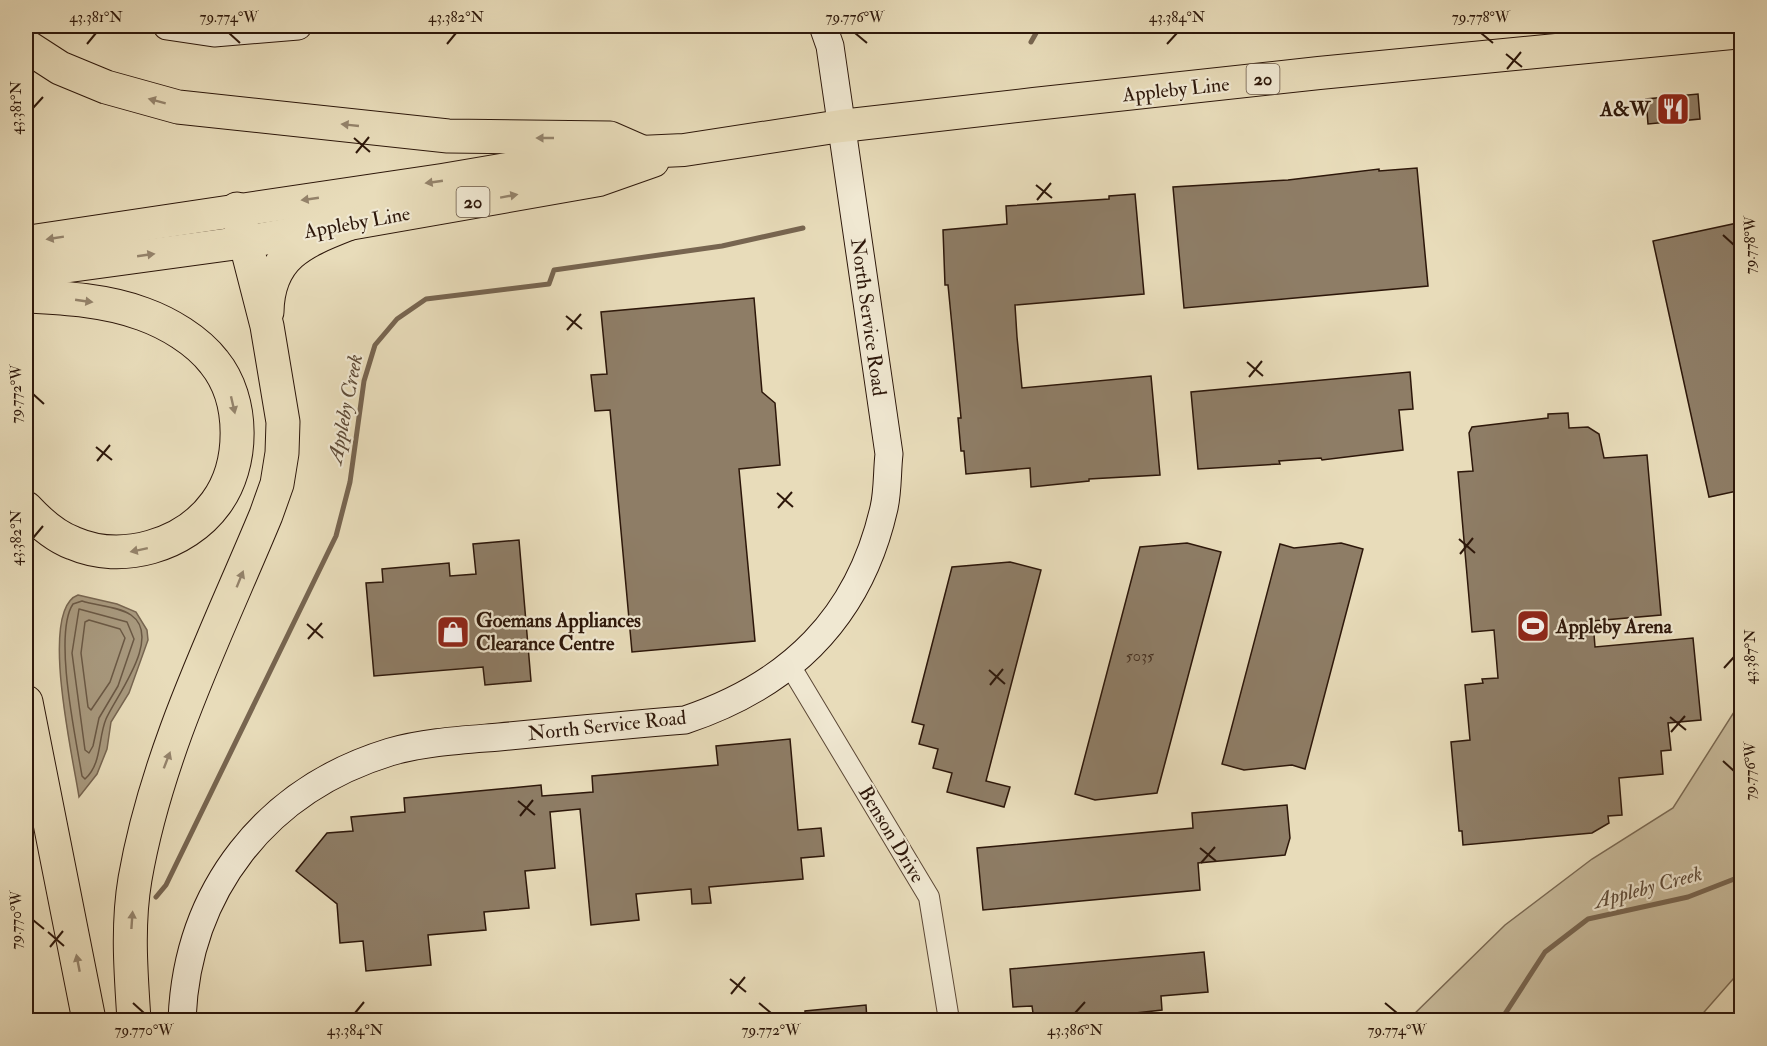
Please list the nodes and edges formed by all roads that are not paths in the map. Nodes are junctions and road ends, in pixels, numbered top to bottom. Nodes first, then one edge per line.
1 (167, 26) edge
2 (298, 26) edge
3 (823, 26) edge
4 (1742, 32) edge
5 (26, 46) edge
6 (841, 126) junction
7 (684, 150) junction
8 (642, 152) junction
9 (237, 209) junction
10 (348, 224) junction
11 (26, 242) edge
12 (246, 242) junction
13 (26, 272) edge
14 (26, 296) edge
15 (267, 326) junction
16 (26, 508) edge
17 (789, 664) junction
18 (26, 702) edge
19 (89, 1020) edge
20 (134, 1020) edge
21 (182, 1020) edge
22 (949, 1020) edge

1 - 2 street
3 - 6 street, North Service Road
4 - 6 main road, Appleby Line / 20
8 -> 5 highway
6 - 7 main road, Appleby Line / 20
6 - 17 street, North Service Road
7 - 8 main road, Appleby Line / 20
10 -> 7 main road, Appleby Line / 20
8 -> 9 main road, Appleby Line / 20
9 -> 11 main road, Appleby Line / 20
9 - 12 highway
10 - 12 main road, Appleby Line / 20
10 - 15 highway
13 -> 12 main road, Appleby Line / 20
12 - 15 highway
14 -> 16 highway
20 -> 15 highway
17 - 21 street, North Service Road
17 - 22 street, Benson Drive
19 -> 18 highway

